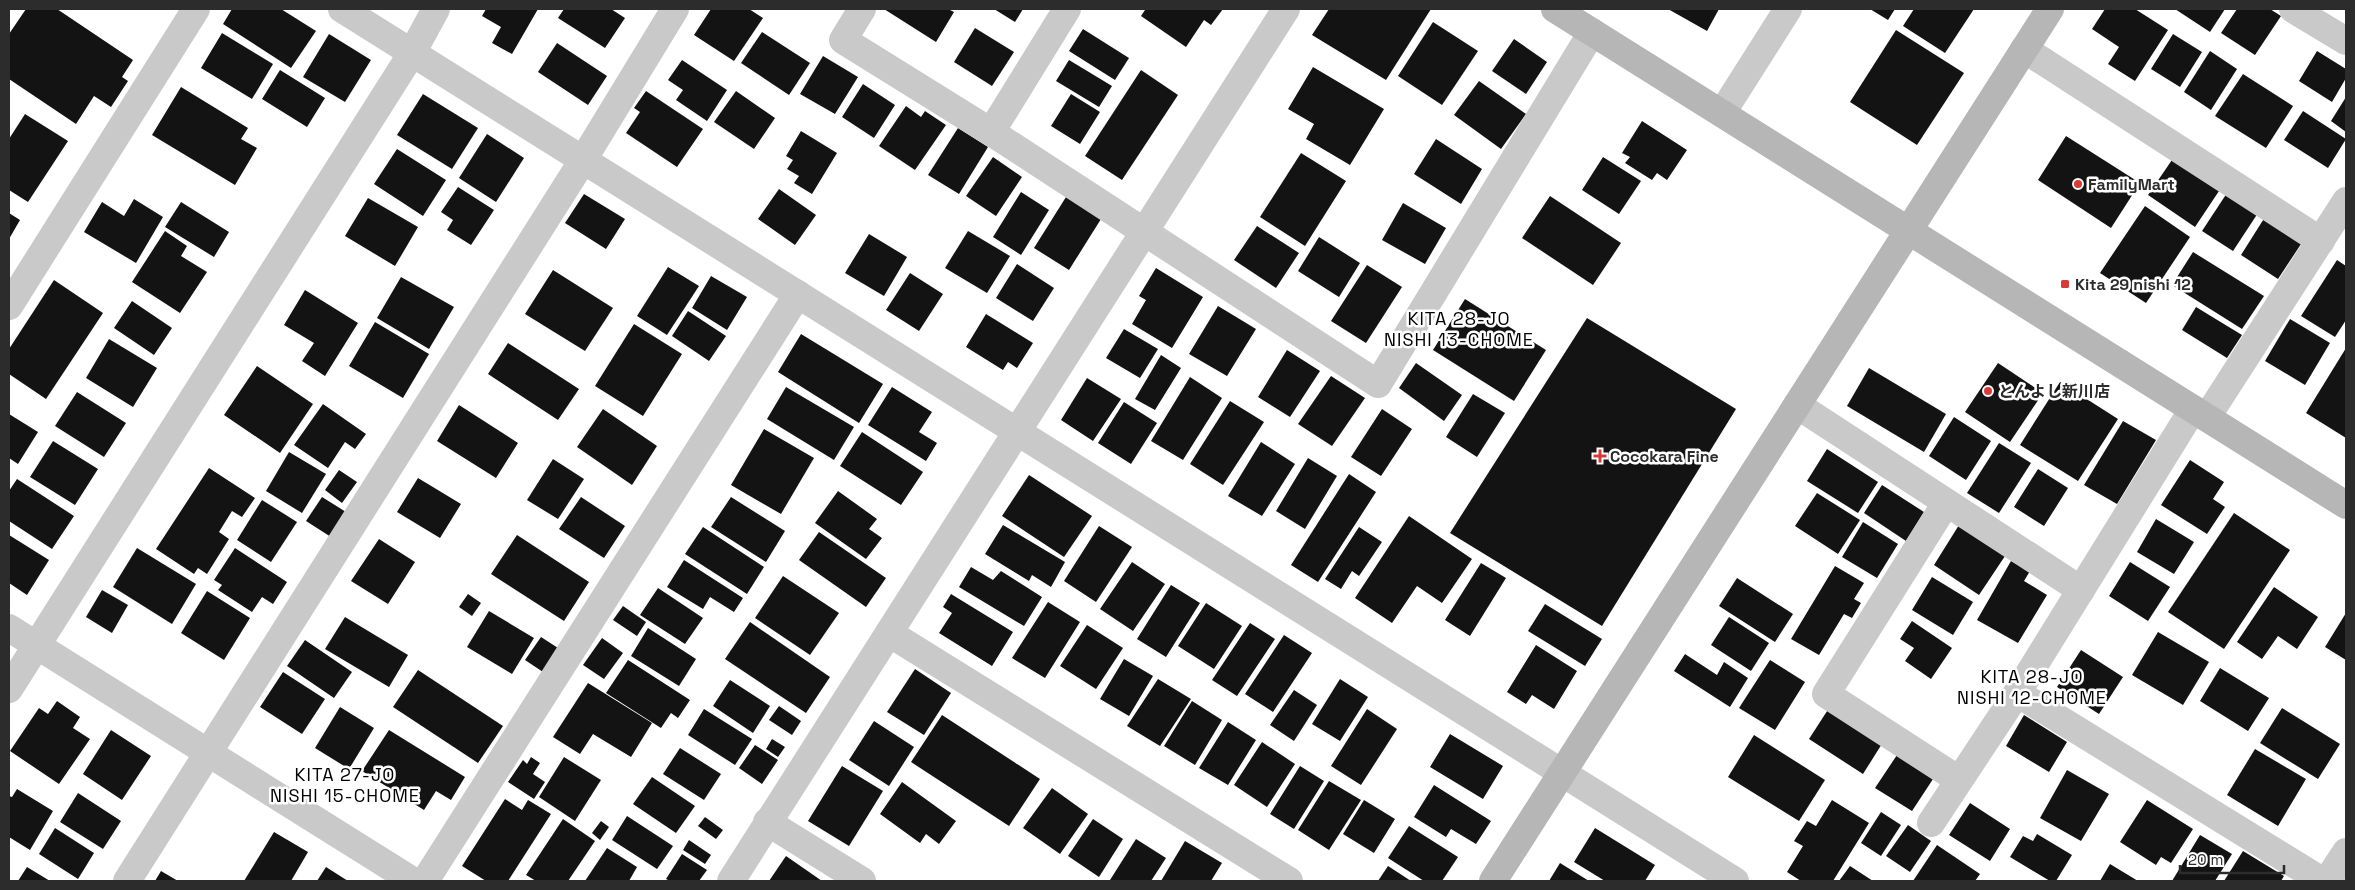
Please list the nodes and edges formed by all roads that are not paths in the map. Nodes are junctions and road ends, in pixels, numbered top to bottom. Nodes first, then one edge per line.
1 (196, 9) edge
2 (342, 9) edge
3 (436, 9) edge
4 (675, 9) edge
5 (862, 9) edge
6 (1067, 9) edge
7 (1286, 9) edge
8 (1554, 9) edge
9 (1788, 9) edge
10 (2050, 9) edge
11 (2293, 9) edge
12 (1592, 32) junction
13 (2346, 41) edge
14 (2024, 50) junction
15 (412, 53) junction
16 (1722, 113) junction
17 (991, 132) junction
18 (583, 160) junction
19 (2346, 201) edge
20 (1908, 230) junction
21 (1143, 232) junction
22 (2321, 241) junction
23 (798, 294) junction
24 (9, 306) edge
25 (1797, 405) junction
26 (2200, 413) junction
27 (1016, 431) junction
28 (2343, 497) edge
29 (1946, 503) junction
30 (2081, 590) junction
31 (9, 628) edge
32 (889, 634) junction
33 (37, 645) junction
34 (9, 689) edge
35 (2017, 693) junction
36 (209, 753) junction
37 (1562, 773) junction
38 (1960, 780) junction
39 (767, 822) junction
40 (1931, 823) dead end
41 (2346, 852) edge
42 (127, 881) edge
43 (413, 881) edge
44 (425, 881) edge
45 (731, 881) edge
46 (862, 881) edge
47 (1288, 881) edge
48 (1493, 881) edge
49 (1735, 881) edge
50 (2322, 881) edge
51 (2328, 881) edge

1 - 24 street
2 - 15 street
3 - 15 street
4 - 18 street
5 - 17 street
6 - 17 street
7 - 21 street
8 - 12 street
9 - 16 street
10 - 14 street
11 - 13 street
12 - 16 street
12 - 21 street
14 - 20 street
14 - 22 street
15 - 18 street
15 - 33 street
16 - 20 street
17 - 21 street
18 - 23 street
18 - 36 street
19 - 22 street
20 - 25 street
20 - 26 street
21 - 27 street
22 - 26 street
23 - 27 street
23 - 44 street
25 - 29 street
25 - 37 street
26 - 28 street
26 - 30 street
27 - 32 street
27 - 37 street
29 - 30 street
29 - 38 street
30 - 35 street
31 - 33 street
32 - 39 street
32 - 47 street
33 - 34 street
33 - 36 street
35 - 38 street
35 - 50 street
36 - 42 street
36 - 43 street
37 - 48 street
37 - 49 street
38 - 40 street
39 - 45 street
39 - 46 street
41 - 51 street

